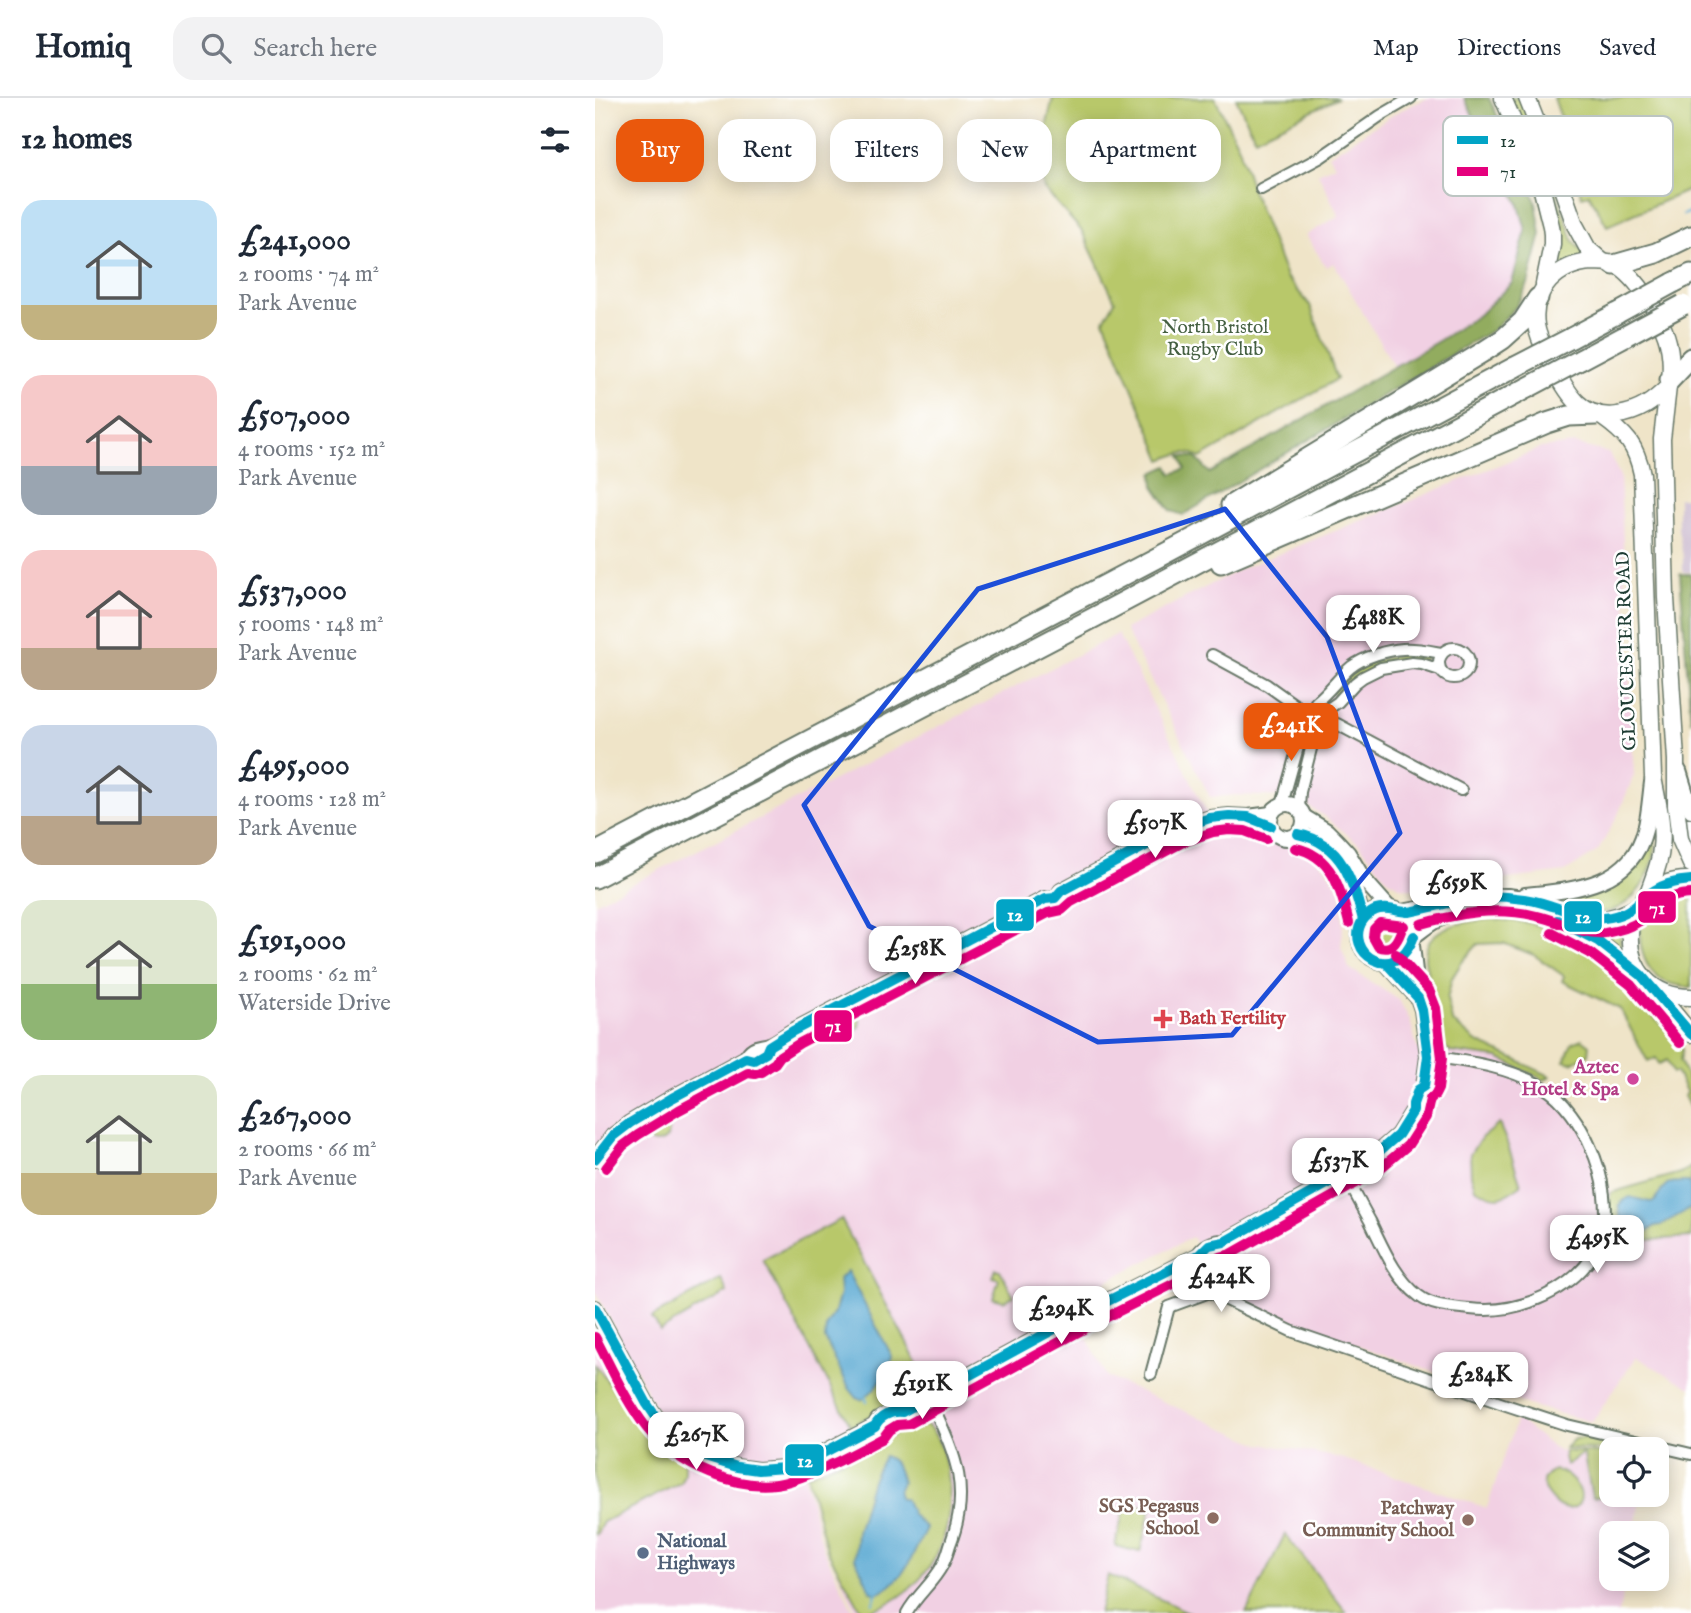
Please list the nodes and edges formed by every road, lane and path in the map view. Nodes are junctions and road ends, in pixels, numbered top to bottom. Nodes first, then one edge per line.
1 (1411, 98) edge
2 (1503, 98) edge
3 (1527, 98) edge
4 (1511, 116) edge
5 (1534, 116) edge
6 (1321, 157) junction
7 (1325, 168) dead end
8 (1261, 190) dead end
9 (1543, 196) edge
10 (1565, 196) edge
11 (1691, 236) edge
12 (1608, 263) junction
13 (1691, 274) edge
14 (1541, 293) junction
15 (1687, 303) edge
16 (1691, 358) edge
17 (1669, 384) junction
18 (1599, 416) junction
19 (1166, 553) junction
20 (1095, 617) junction
21 (1442, 653) junction
22 (1212, 655) dead end
23 (1440, 670) junction
24 (1316, 702) junction
25 (1303, 716) junction
26 (1322, 719) junction
27 (1676, 760) junction
28 (1653, 777) junction
29 (1461, 790) dead end
30 (1691, 810) edge
31 (1301, 812) junction
32 (1275, 815) junction
33 (1298, 834) junction
34 (595, 853) edge
35 (1691, 864) edge
36 (595, 878) edge
37 (1691, 880) edge
38 (1510, 896) junction
39 (1644, 899) junction
40 (1395, 909) junction
41 (1363, 920) junction
42 (1413, 940) junction
43 (1386, 963) junction
44 (1645, 979) junction
45 (1691, 997) edge
46 (1418, 998) junction
47 (1691, 1034) edge
48 (1428, 1056) junction
49 (595, 1159) edge
50 (1345, 1175) junction
51 (595, 1308) edge
52 (1151, 1374) dead end
53 (929, 1397) junction
54 (1691, 1454) edge
55 (907, 1613) edge

1 - 6 street
2 - 4 main road
3 - 5 main road
6 - 7 street
6 - 8 street
9 - 14 main road
10 - 12 main road
11 - 12 highway
12 - 14 main road
12 - 17 main road
13 - 19 highway, bridge
14 - 18 main road
14 - 19 highway
15 - 20 highway, bridge
16 - 17 highway
17 - 18 main road
17 - 27 main road
18 - 20 highway
18 - 28 main road, GLOUCESTER ROAD
19 - 34 highway
20 - 36 highway
21 - 23 street
21 - 23 street
21 - 24 street
22 - 25 street
23 - 26 street
24 - 25 street
24 - 26 street
25 - 26 street
25 - 32 street
26 - 29 street
26 - 31 street
27 - 30 street
27 - 35 main road
28 - 38 street
28 - 39 main road, GLOUCESTER ROAD
31 - 32 street
31 - 33 street
31 - 40 street
32 - 33 street
32 - 49 street
33 - 41 street
37 - 39 main road
38 - 39 street
38 - 40 street
39 - 44 main road, GLOUCESTER ROAD
40 - 41 street
40 - 42 street
41 - 43 street
42 - 43 street
42 - 44 street
42 - 46 street
43 - 46 street
44 - 45 main road
44 - 47 main road
46 - 48 street
48 - 50 street
48 - 50 street
50 - 53 street
51 - 53 street
52 - 54 street
53 - 55 street

